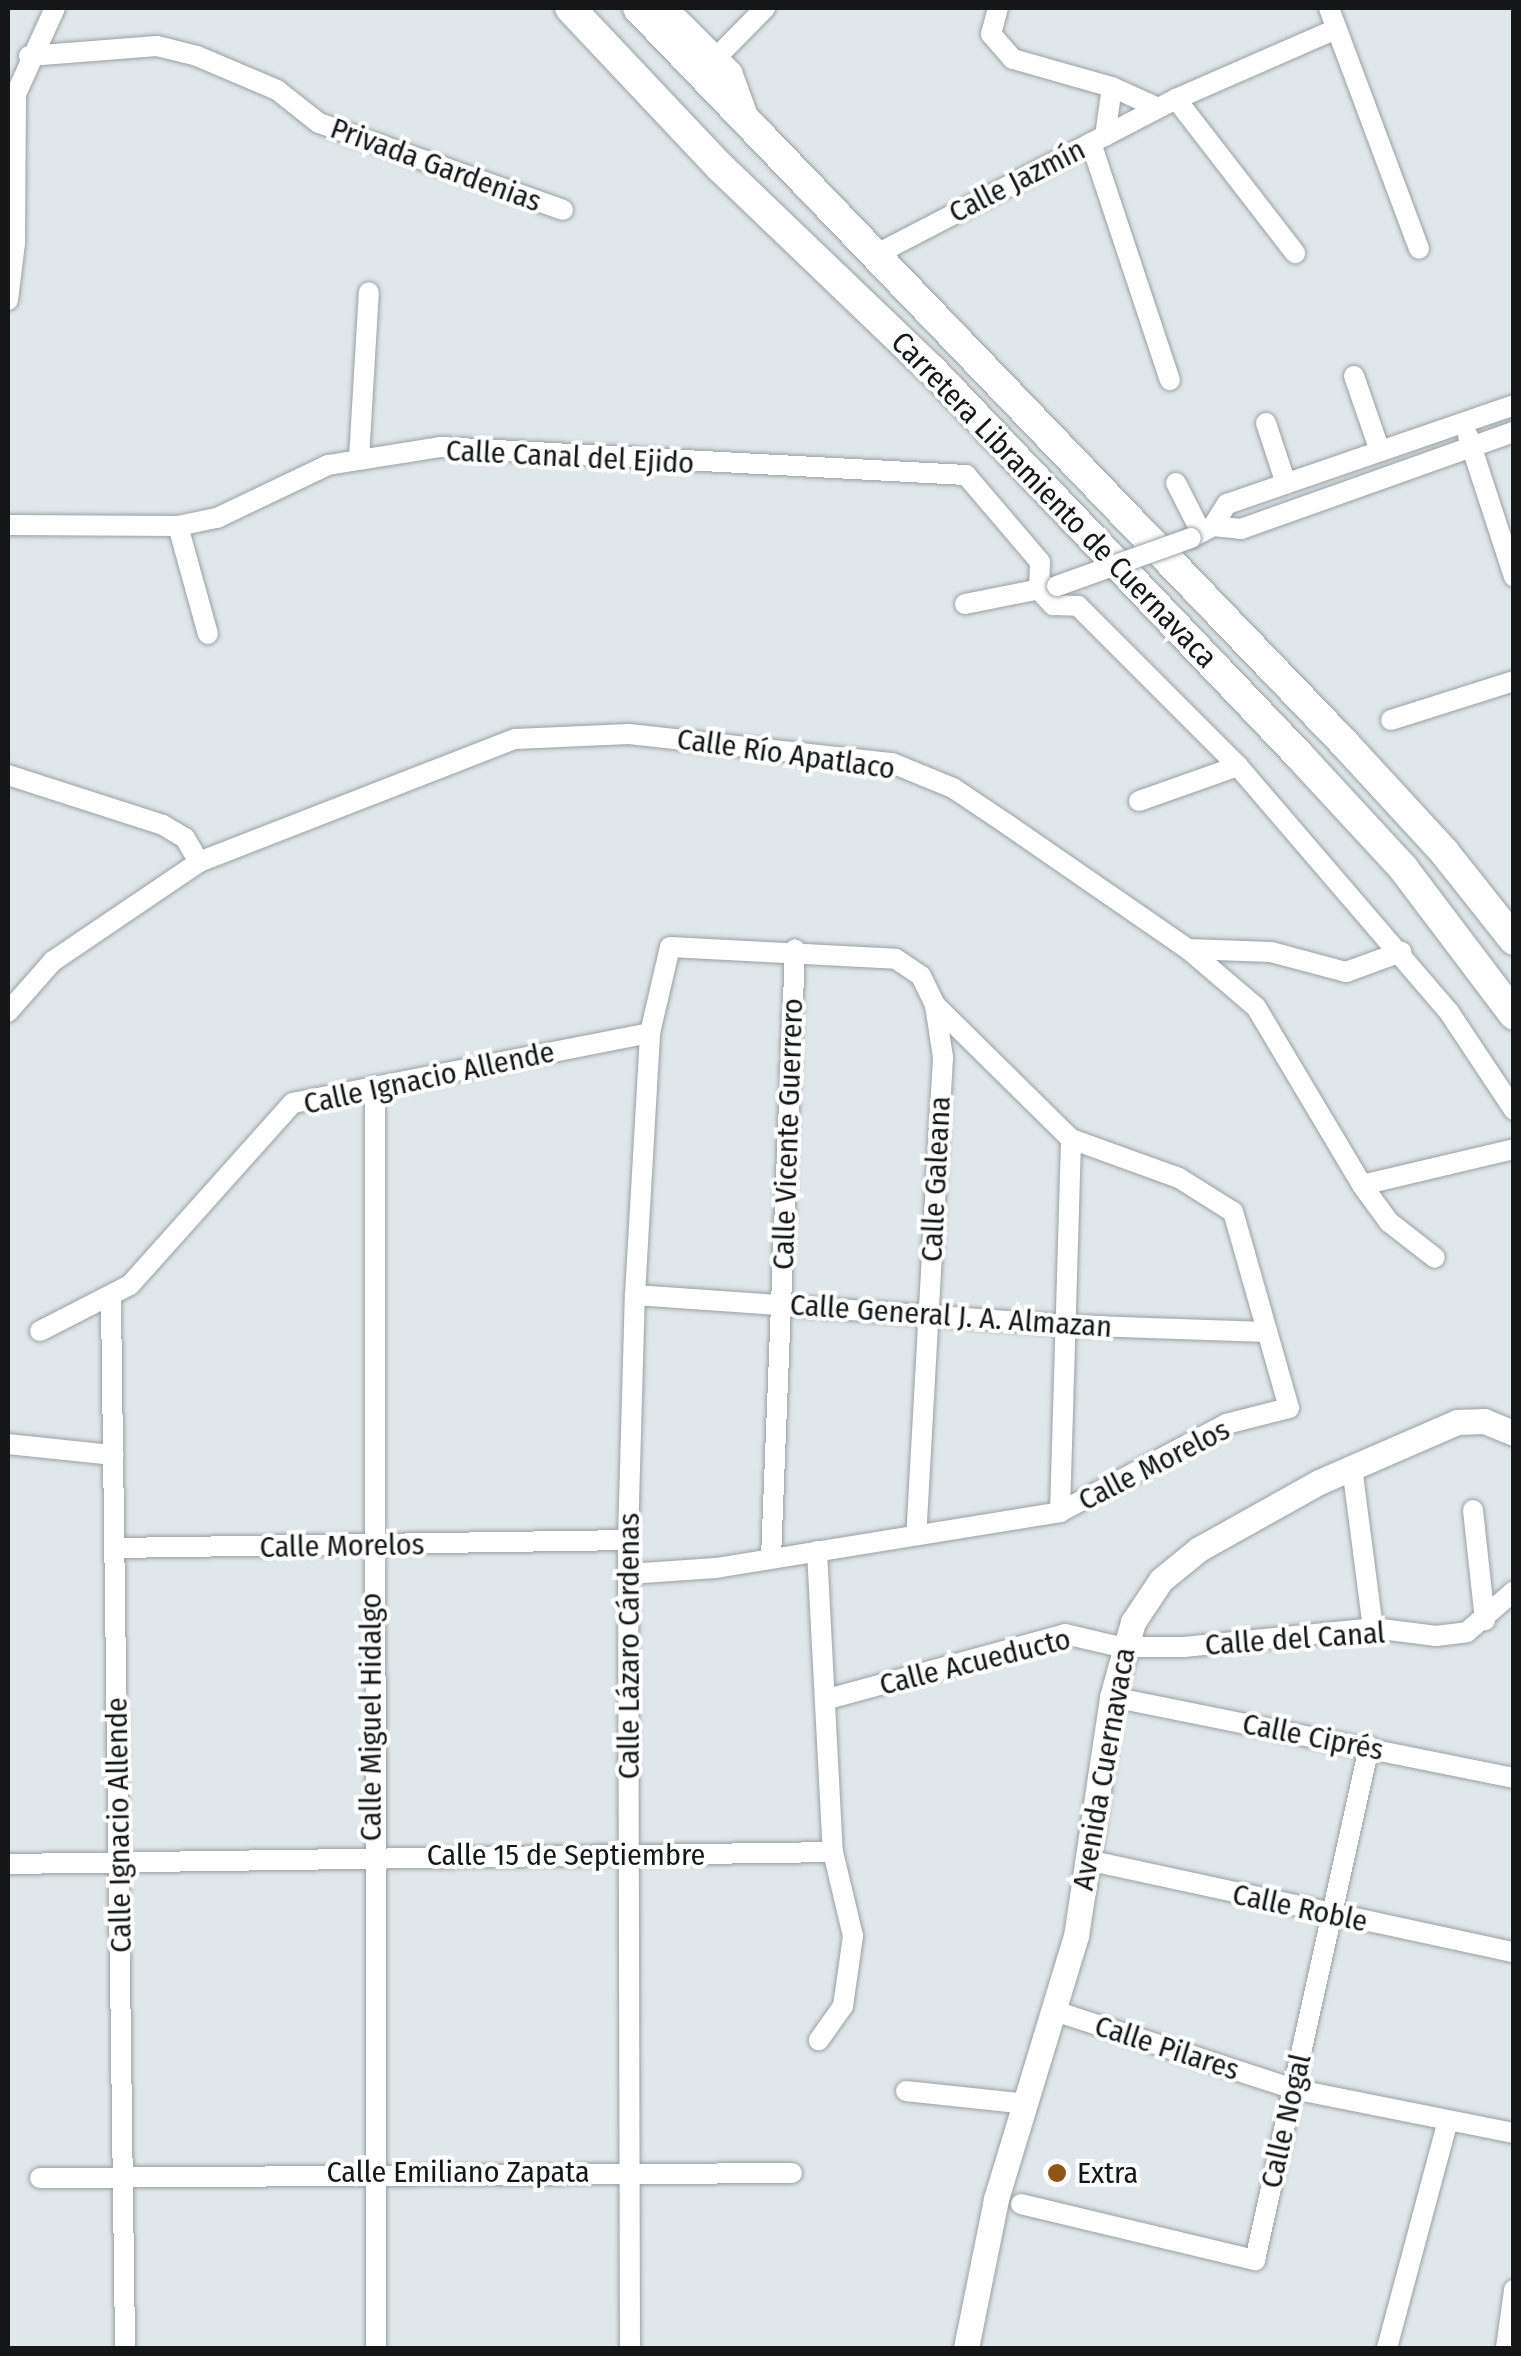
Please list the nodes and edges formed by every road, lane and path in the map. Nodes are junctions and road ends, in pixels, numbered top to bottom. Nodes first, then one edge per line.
1 (54, 8) edge
2 (570, 8) edge
3 (638, 8) edge
4 (668, 8) edge
5 (765, 8) edge
6 (998, 8) edge
7 (1329, 8) edge
8 (1336, 29) junction
9 (29, 56) junction
10 (717, 57) junction
11 (1112, 86) junction
12 (1167, 104) junction
13 (754, 134) junction
14 (1098, 139) junction
15 (564, 210) dead end
16 (1419, 249) dead end
17 (1294, 253) dead end
18 (876, 254) junction
19 (369, 292) dead end
20 (8, 300) edge
21 (1354, 376) dead end
22 (1170, 380) dead end
23 (1514, 406) edge
24 (1463, 422) junction
25 (1266, 423) dead end
26 (1514, 432) edge
27 (1471, 446) junction
28 (1380, 452) junction
29 (360, 458) junction
30 (1176, 483) dead end
31 (1286, 484) junction
32 (8, 525) edge
33 (178, 526) junction
34 (1202, 532) junction
35 (1514, 577) edge
36 (1048, 588) junction
37 (965, 604) dead end
38 (208, 634) dead end
39 (1514, 681) edge
40 (1391, 720) dead end
41 (1238, 766) junction
42 (8, 775) edge
43 (1139, 800) dead end
44 (199, 862) junction
45 (1514, 940) edge
46 (670, 947) joint
47 (795, 949) junction
48 (1188, 949) junction
49 (1401, 952) junction
50 (935, 1005) junction
51 (8, 1012) edge
52 (1514, 1014) edge
53 (650, 1034) junction
54 (375, 1086) junction
55 (1514, 1110) edge
56 (1071, 1140) junction
57 (1514, 1149) edge
58 (1362, 1184) junction
59 (1435, 1258) dead end
60 (634, 1295) junction
61 (111, 1300) junction
62 (781, 1305) junction
63 (928, 1316) junction
64 (1065, 1325) junction
65 (40, 1331) dead end
66 (1267, 1332) junction
67 (1514, 1433) edge
68 (8, 1444) edge
69 (114, 1455) junction
70 (1352, 1466) junction
71 (1473, 1510) dead end
72 (1060, 1512) junction
73 (916, 1534) junction
74 (628, 1540) junction
75 (372, 1547) junction
76 (115, 1548) junction
77 (817, 1551) junction
78 (771, 1558) junction
79 (628, 1574) junction
80 (1514, 1591) edge
81 (1485, 1620) junction
82 (1373, 1628) junction
83 (1122, 1647) junction
84 (1112, 1697) junction
85 (828, 1699) junction
86 (1370, 1748) junction
87 (1514, 1778) edge
88 (833, 1852) junction
89 (629, 1855) junction
90 (370, 1856) junction
91 (1087, 1860) junction
92 (8, 1864) edge
93 (120, 1864) junction
94 (1332, 1916) junction
95 (1514, 1952) edge
96 (1055, 2011) junction
97 (820, 2040) dead end
98 (1294, 2088) junction
99 (906, 2091) dead end
100 (1026, 2104) junction
101 (1448, 2121) junction
102 (1514, 2132) edge
103 (374, 2171) junction
104 (632, 2171) junction
105 (792, 2173) dead end
106 (125, 2176) junction
107 (40, 2178) dead end
108 (1021, 2204) dead end
109 (1514, 2290) edge
110 (125, 2348) edge
111 (376, 2348) edge
112 (630, 2348) edge
113 (966, 2348) edge
114 (1387, 2348) edge
115 (1506, 2348) edge

1 - 9 street
2 - 52 highway, Carretera Libramiento de Cuernavaca
3 - 13 highway, Carretera Libramiento de Cuernavaca
4 - 10 street
5 - 10 street
6 - 11 street
7 - 8 street
8 - 12 street, Calle Jazmín
8 - 16 street
9 - 15 street, Privada Gardenias
9 - 20 street
10 - 13 street
11 - 12 street
11 - 14 street
12 - 14 street, Calle Jazmín
12 - 17 street
13 - 18 highway, Carretera Libramiento de Cuernavaca
14 - 18 street, Calle Jazmín
14 - 22 street
18 - 45 highway, Carretera Libramiento de Cuernavaca
19 - 29 street
21 - 28 street
23 - 24 street
24 - 27 street
24 - 28 street
25 - 31 street
26 - 27 street
27 - 34 street
27 - 35 street
28 - 31 street
29 - 33 street, Calle Canal del Ejido
29 - 36 street, Calle Canal del Ejido
30 - 34 street
31 - 34 street
32 - 33 street, Calle Canal del Ejido
33 - 38 street
34 - 36 street, bridge
36 - 37 street
36 - 41 street
39 - 40 street
41 - 43 street
41 - 49 street
42 - 44 street
44 - 48 street, Calle Río Apatlaco
44 - 51 street, Calle Río Apatlaco
46 - 47 street, Calle Morelos
46 - 53 street, Calle Lázaro Cárdenas
47 - 50 street, Calle Morelos
47 - 62 street, Calle Vicente Guerrero
48 - 49 street
48 - 58 street, Calle Río Apatlaco
49 - 55 street
50 - 56 street, Calle Morelos
50 - 63 street, Calle Galeana
53 - 54 street, Calle Ignacio Allende
53 - 60 street, Calle Lázaro Cárdenas
54 - 61 street, Calle Ignacio Allende
54 - 75 street, Calle Miguel Hidalgo
56 - 64 street
56 - 66 street, Calle Morelos
57 - 58 street
58 - 59 street, Calle Río Apatlaco
60 - 62 street, Calle General J. A. Almazan
60 - 74 street, Calle Lázaro Cárdenas
61 - 65 street, Calle Ignacio Allende
61 - 69 street, Calle Ignacio Allende
62 - 63 street, Calle General J. A. Almazan
62 - 78 street, Calle Vicente Guerrero
63 - 64 street, Calle General J. A. Almazan
63 - 73 street, Calle Galeana
64 - 66 street, Calle General J. A. Almazan
64 - 72 street
66 - 72 street, Calle Morelos
67 - 70 main road, Avenida Cuernavaca
68 - 69 street
69 - 76 street, Calle Ignacio Allende
70 - 82 street
70 - 83 main road, Avenida Cuernavaca
71 - 81 street
72 - 73 street, Calle Morelos
73 - 77 street, Calle Morelos
74 - 75 street, Calle Morelos
74 - 79 street, Calle Lázaro Cárdenas
75 - 76 street, Calle Morelos
75 - 90 street, Calle Miguel Hidalgo
76 - 93 street, Calle Ignacio Allende
77 - 78 street, Calle Morelos
77 - 85 street
78 - 79 street, Calle Morelos
79 - 89 street, Calle Lázaro Cárdenas
80 - 81 street, Calle del Canal
81 - 82 street, Calle del Canal
82 - 83 street, Calle del Canal
83 - 84 main road, Avenida Cuernavaca
83 - 85 street, Calle Acueducto
84 - 86 street, Calle Ciprés
84 - 91 main road, Avenida Cuernavaca
85 - 88 street
86 - 87 street, Calle Ciprés
86 - 94 street, Calle Nogal
88 - 89 street, Calle 15 de Septiembre
88 - 97 street
89 - 90 street, Calle 15 de Septiembre
89 - 104 street, Calle Lázaro Cárdenas
90 - 93 street, Calle 15 de Septiembre
90 - 103 street, Calle Miguel Hidalgo
91 - 94 street, Calle Roble
91 - 96 main road, Avenida Cuernavaca
92 - 93 street, Calle 15 de Septiembre
93 - 106 street, Calle Ignacio Allende
94 - 95 street, Calle Roble
94 - 98 street, Calle Nogal
96 - 98 street, Calle Pilares
96 - 100 main road, Avenida Cuernavaca
98 - 101 street, Calle Pilares
98 - 108 street, Calle Nogal
99 - 100 street
100 - 113 main road, Avenida Cuernavaca
101 - 102 street, Calle Pilares
101 - 114 street
103 - 104 street, Calle Emiliano Zapata
103 - 106 street, Calle Emiliano Zapata
103 - 111 street, Calle Miguel Hidalgo
104 - 105 street, Calle Emiliano Zapata
104 - 112 street, Calle Lázaro Cárdenas
106 - 107 street, Calle Emiliano Zapata
106 - 110 street, Calle Ignacio Allende
109 - 115 street

